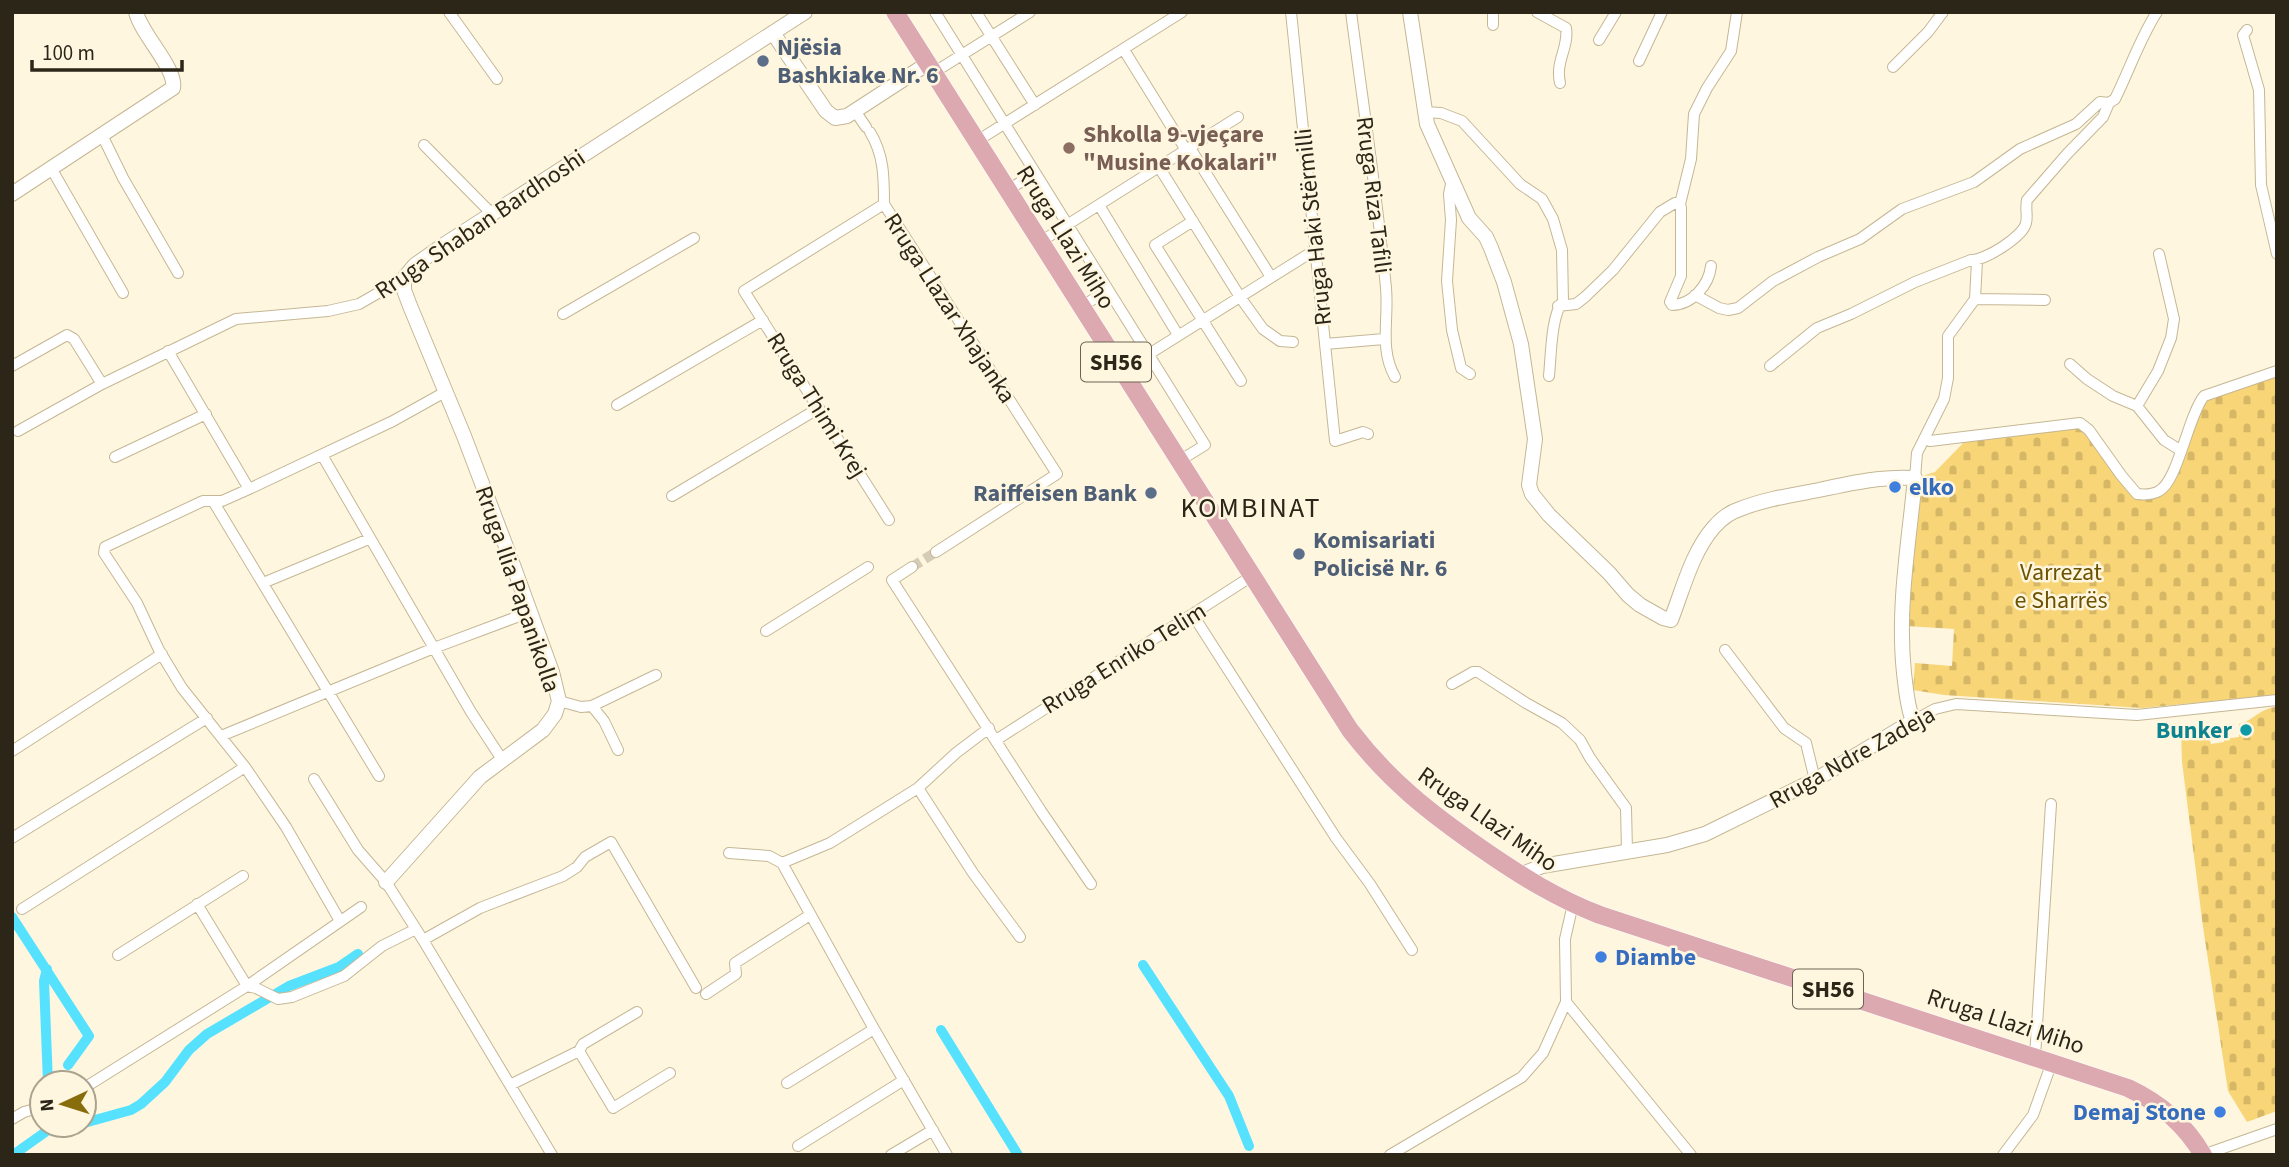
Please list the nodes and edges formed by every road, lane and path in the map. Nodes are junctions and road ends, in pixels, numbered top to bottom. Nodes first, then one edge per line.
1 (136, 12) edge
2 (449, 12) edge
3 (805, 12) edge
4 (895, 12) edge
5 (935, 12) edge
6 (976, 12) edge
7 (1030, 12) edge
8 (1182, 12) edge
9 (1291, 12) edge
10 (1351, 12) edge
11 (1410, 12) edge
12 (1493, 12) edge
13 (1537, 12) edge
14 (1616, 12) edge
15 (1737, 12) edge
16 (1943, 12) edge
17 (2157, 12) edge
18 (1666, 15) edge
19 (1493, 25) dead end
20 (2247, 30) dead end
21 (773, 33) junction
22 (991, 37) junction
23 (1600, 40) dead end
24 (1124, 50) junction
25 (961, 55) junction
26 (1639, 61) dead end
27 (1893, 67) dead end
28 (930, 68) junction
29 (497, 79) dead end
30 (1560, 83) dead end
31 (2109, 103) junction
32 (1035, 105) junction
33 (855, 111) junction
34 (1424, 112) junction
35 (1238, 117) dead end
36 (1004, 124) junction
37 (102, 135) junction
38 (976, 141) junction
39 (424, 145) dead end
40 (1188, 149) junction
41 (1159, 167) junction
42 (51, 169) junction
43 (1035, 174) junction
44 (1452, 179) junction
45 (1007, 190) junction
46 (12, 194) edge
47 (884, 204) junction
48 (1679, 204) junction
49 (1099, 205) junction
50 (492, 214) junction
51 (1193, 221) junction
52 (1067, 225) junction
53 (694, 238) dead end
54 (1040, 242) junction
55 (1315, 250) junction
56 (2159, 254) dead end
57 (2277, 254) edge
58 (1978, 261) junction
59 (1711, 266) dead end
60 (178, 273) dead end
61 (404, 278) junction
62 (1271, 278) junction
63 (1108, 290) junction
64 (123, 293) dead end
65 (1695, 295) junction
66 (1240, 297) junction
67 (1975, 299) junction
68 (2045, 300) dead end
69 (1558, 306) junction
70 (1081, 307) junction
71 (563, 314) dead end
72 (763, 320) junction
73 (1203, 320) junction
74 (1178, 335) junction
75 (1384, 339) junction
76 (1293, 342) dead end
77 (1325, 344) junction
78 (168, 351) junction
79 (1148, 354) junction
80 (2070, 364) dead end
81 (12, 366) edge
82 (1770, 366) dead end
83 (1122, 371) junction
84 (2277, 371) edge
85 (1470, 374) dead end
86 (1549, 376) dead end
87 (1395, 377) dead end
88 (1241, 381) dead end
89 (102, 384) junction
90 (445, 392) junction
91 (617, 405) dead end
92 (2137, 407) junction
93 (819, 408) junction
94 (206, 414) junction
95 (18, 431) dead end
96 (1368, 434) dead end
97 (1924, 439) junction
98 (2180, 450) junction
99 (322, 455) junction
100 (115, 457) dead end
101 (1179, 461) junction
102 (1915, 478) junction
103 (249, 489) junction
104 (672, 496) dead end
105 (213, 501) junction
106 (889, 520) dead end
107 (369, 539) junction
108 (936, 552) tunnel mouth
109 (868, 567) dead end
110 (912, 567) tunnel mouth
111 (1252, 576) junction
112 (262, 583) junction
113 (530, 612) junction
114 (1193, 615) junction
115 (765, 631) dead end
116 (434, 648) junction
117 (1725, 650) dead end
118 (162, 654) junction
119 (656, 675) dead end
120 (1452, 684) dead end
121 (329, 692) junction
122 (2277, 700) edge
123 (559, 701) junction
124 (592, 706) junction
125 (207, 718) junction
126 (1913, 721) junction
127 (989, 728) junction
128 (221, 736) junction
129 (996, 740) junction
130 (618, 750) dead end
131 (12, 751) edge
132 (503, 761) junction
133 (245, 767) junction
134 (379, 776) dead end
135 (314, 779) dead end
136 (1815, 780) junction
137 (918, 788) junction
138 (2051, 804) dead end
139 (12, 838) edge
140 (1627, 852) junction
141 (729, 853) dead end
142 (782, 863) junction
143 (1520, 875) junction
144 (243, 876) dead end
145 (386, 882) junction
146 (1091, 884) dead end
147 (197, 904) junction
148 (1573, 904) junction
149 (361, 907) dead end
150 (22, 909) dead end
151 (810, 915) junction
152 (340, 921) junction
153 (416, 929) junction
154 (1020, 937) dead end
155 (423, 940) junction
156 (1412, 950) dead end
157 (118, 955) dead end
158 (252, 987) junction
159 (696, 988) dead end
160 (706, 994) dead end
161 (1566, 1002) junction
162 (638, 1012) dead end
163 (874, 1029) junction
164 (579, 1051) junction
165 (2043, 1060) junction
166 (670, 1073) dead end
167 (98, 1080) edge
168 (904, 1080) junction
169 (788, 1083) dead end
170 (512, 1084) junction
171 (28, 1111) edge
172 (12, 1119) edge
173 (2277, 1129) edge
174 (933, 1130) junction
175 (798, 1146) dead end
176 (552, 1155) edge
177 (891, 1155) edge
178 (947, 1155) edge
179 (1390, 1155) edge
180 (1691, 1155) edge
181 (2003, 1155) edge
182 (2203, 1155) edge

1 - 37 street
2 - 29 street
3 - 21 street, Rruga Shaban Bardhoshi
4 - 28 main road, Rruga Llazi Miho / SH56
5 - 25 street
6 - 22 street
7 - 22 street
8 - 24 street
9 - 55 street, Rruga Haki Stërmilli
10 - 75 street, Rruga Riza Tafili
11 - 34 street
12 - 19 street
13 - 30 street
14 - 23 street
15 - 48 street
16 - 27 street
17 - 31 street
18 - 26 street
20 - 57 street
21 - 33 street
21 - 50 street, Rruga Shaban Bardhoshi
22 - 25 street
22 - 32 street
24 - 32 street
24 - 40 street
25 - 28 street
25 - 36 street
28 - 33 street
28 - 38 main road, Rruga Llazi Miho / SH56
31 - 58 street
31 - 65 street
32 - 36 street
33 - 47 street, Rruga Llazar Xhajanka
34 - 44 street
34 - 69 street
35 - 40 street
36 - 38 street
36 - 43 street
37 - 42 street
37 - 60 street
38 - 45 main road, Rruga Llazi Miho / SH56
39 - 50 street
40 - 41 street
40 - 62 street
41 - 49 street
41 - 51 street
42 - 46 street
42 - 64 street
43 - 45 street
43 - 52 street
44 - 85 street
44 - 102 street
45 - 54 main road, Rruga Llazi Miho / SH56
47 - 72 street, Rruga Thimi Krej
47 - 108 street, Rruga Llazar Xhajanka
48 - 65 street
48 - 69 street
49 - 52 street
49 - 74 street
50 - 61 street, Rruga Shaban Bardhoshi
51 - 66 street
51 - 73 street
52 - 54 street
52 - 63 street
53 - 71 street
54 - 70 main road, Rruga Llazi Miho / SH56
55 - 62 street
55 - 77 street, Rruga Haki Stërmilli
56 - 92 street
58 - 67 street
58 - 82 street
59 - 65 street
61 - 78 street, Rruga Shaban Bardhoshi
61 - 90 street, Rruga Ilia Papanikolla
62 - 66 street
63 - 70 street
63 - 79 street
66 - 73 street
66 - 76 street
67 - 68 street
67 - 97 street
69 - 86 street
70 - 83 main road, Rruga Llazi Miho / SH56
72 - 91 street
72 - 93 street, Rruga Thimi Krej
73 - 74 street
73 - 88 street
74 - 79 street
75 - 77 street
75 - 87 street, Rruga Riza Tafili
77 - 96 street, Rruga Haki Stërmilli
78 - 89 street, Rruga Shaban Bardhoshi
78 - 94 street
79 - 83 street
79 - 101 street
80 - 92 street
81 - 89 street
83 - 101 main road, Rruga Llazi Miho / SH56
84 - 98 street
89 - 95 street, Rruga Shaban Bardhoshi
90 - 99 street
90 - 113 street, Rruga Ilia Papanikolla
92 - 98 street
93 - 104 street
93 - 106 street, Rruga Thimi Krej
94 - 100 street
94 - 103 street
97 - 98 street
97 - 102 street
99 - 103 street
99 - 107 street
101 - 111 main road, Rruga Llazi Miho / SH56
102 - 126 street
103 - 105 street
105 - 112 street
105 - 118 street
107 - 112 street
107 - 116 street
109 - 115 street
110 - 127 street
111 - 114 street, Rruga Enriko Telim
111 - 143 main road, Rruga Llazi Miho / SH56
112 - 121 street
113 - 116 street
113 - 123 street, Rruga Ilia Papanikolla
114 - 129 street, Rruga Enriko Telim
114 - 156 street
116 - 121 street
116 - 132 street
117 - 136 street
118 - 125 street
118 - 131 street
119 - 124 street
120 - 140 street
121 - 128 street
121 - 134 street
122 - 126 street, Rruga Ndre Zadeja
123 - 124 street
123 - 132 street, Rruga Ilia Papanikolla
124 - 130 street
125 - 128 street
125 - 139 street
126 - 136 street, Rruga Ndre Zadeja
127 - 129 street
127 - 137 street
128 - 133 street
129 - 146 street
132 - 145 street, Rruga Ilia Papanikolla
133 - 150 street
133 - 152 street
135 - 145 street
136 - 140 street, Rruga Ndre Zadeja
137 - 142 street
137 - 154 street
138 - 165 street
140 - 143 street, Rruga Ndre Zadeja
141 - 142 street
142 - 151 street
143 - 148 main road, Rruga Llazi Miho / SH56
144 - 147 street
145 - 153 street
147 - 157 street
147 - 158 street
148 - 161 street
148 - 165 main road, Rruga Llazi Miho / SH56
149 - 152 street
151 - 160 street
151 - 163 street
152 - 158 street
153 - 155 street
153 - 158 street
155 - 159 street
155 - 170 street
158 - 167 street
161 - 179 street
161 - 180 street
162 - 164 street
163 - 168 street
163 - 169 street
164 - 166 street
164 - 170 street
165 - 181 street
165 - 182 main road, Rruga Llazi Miho / SH56
168 - 174 street
168 - 175 street
170 - 176 street
171 - 172 street
173 - 182 street
174 - 177 street
174 - 178 street

